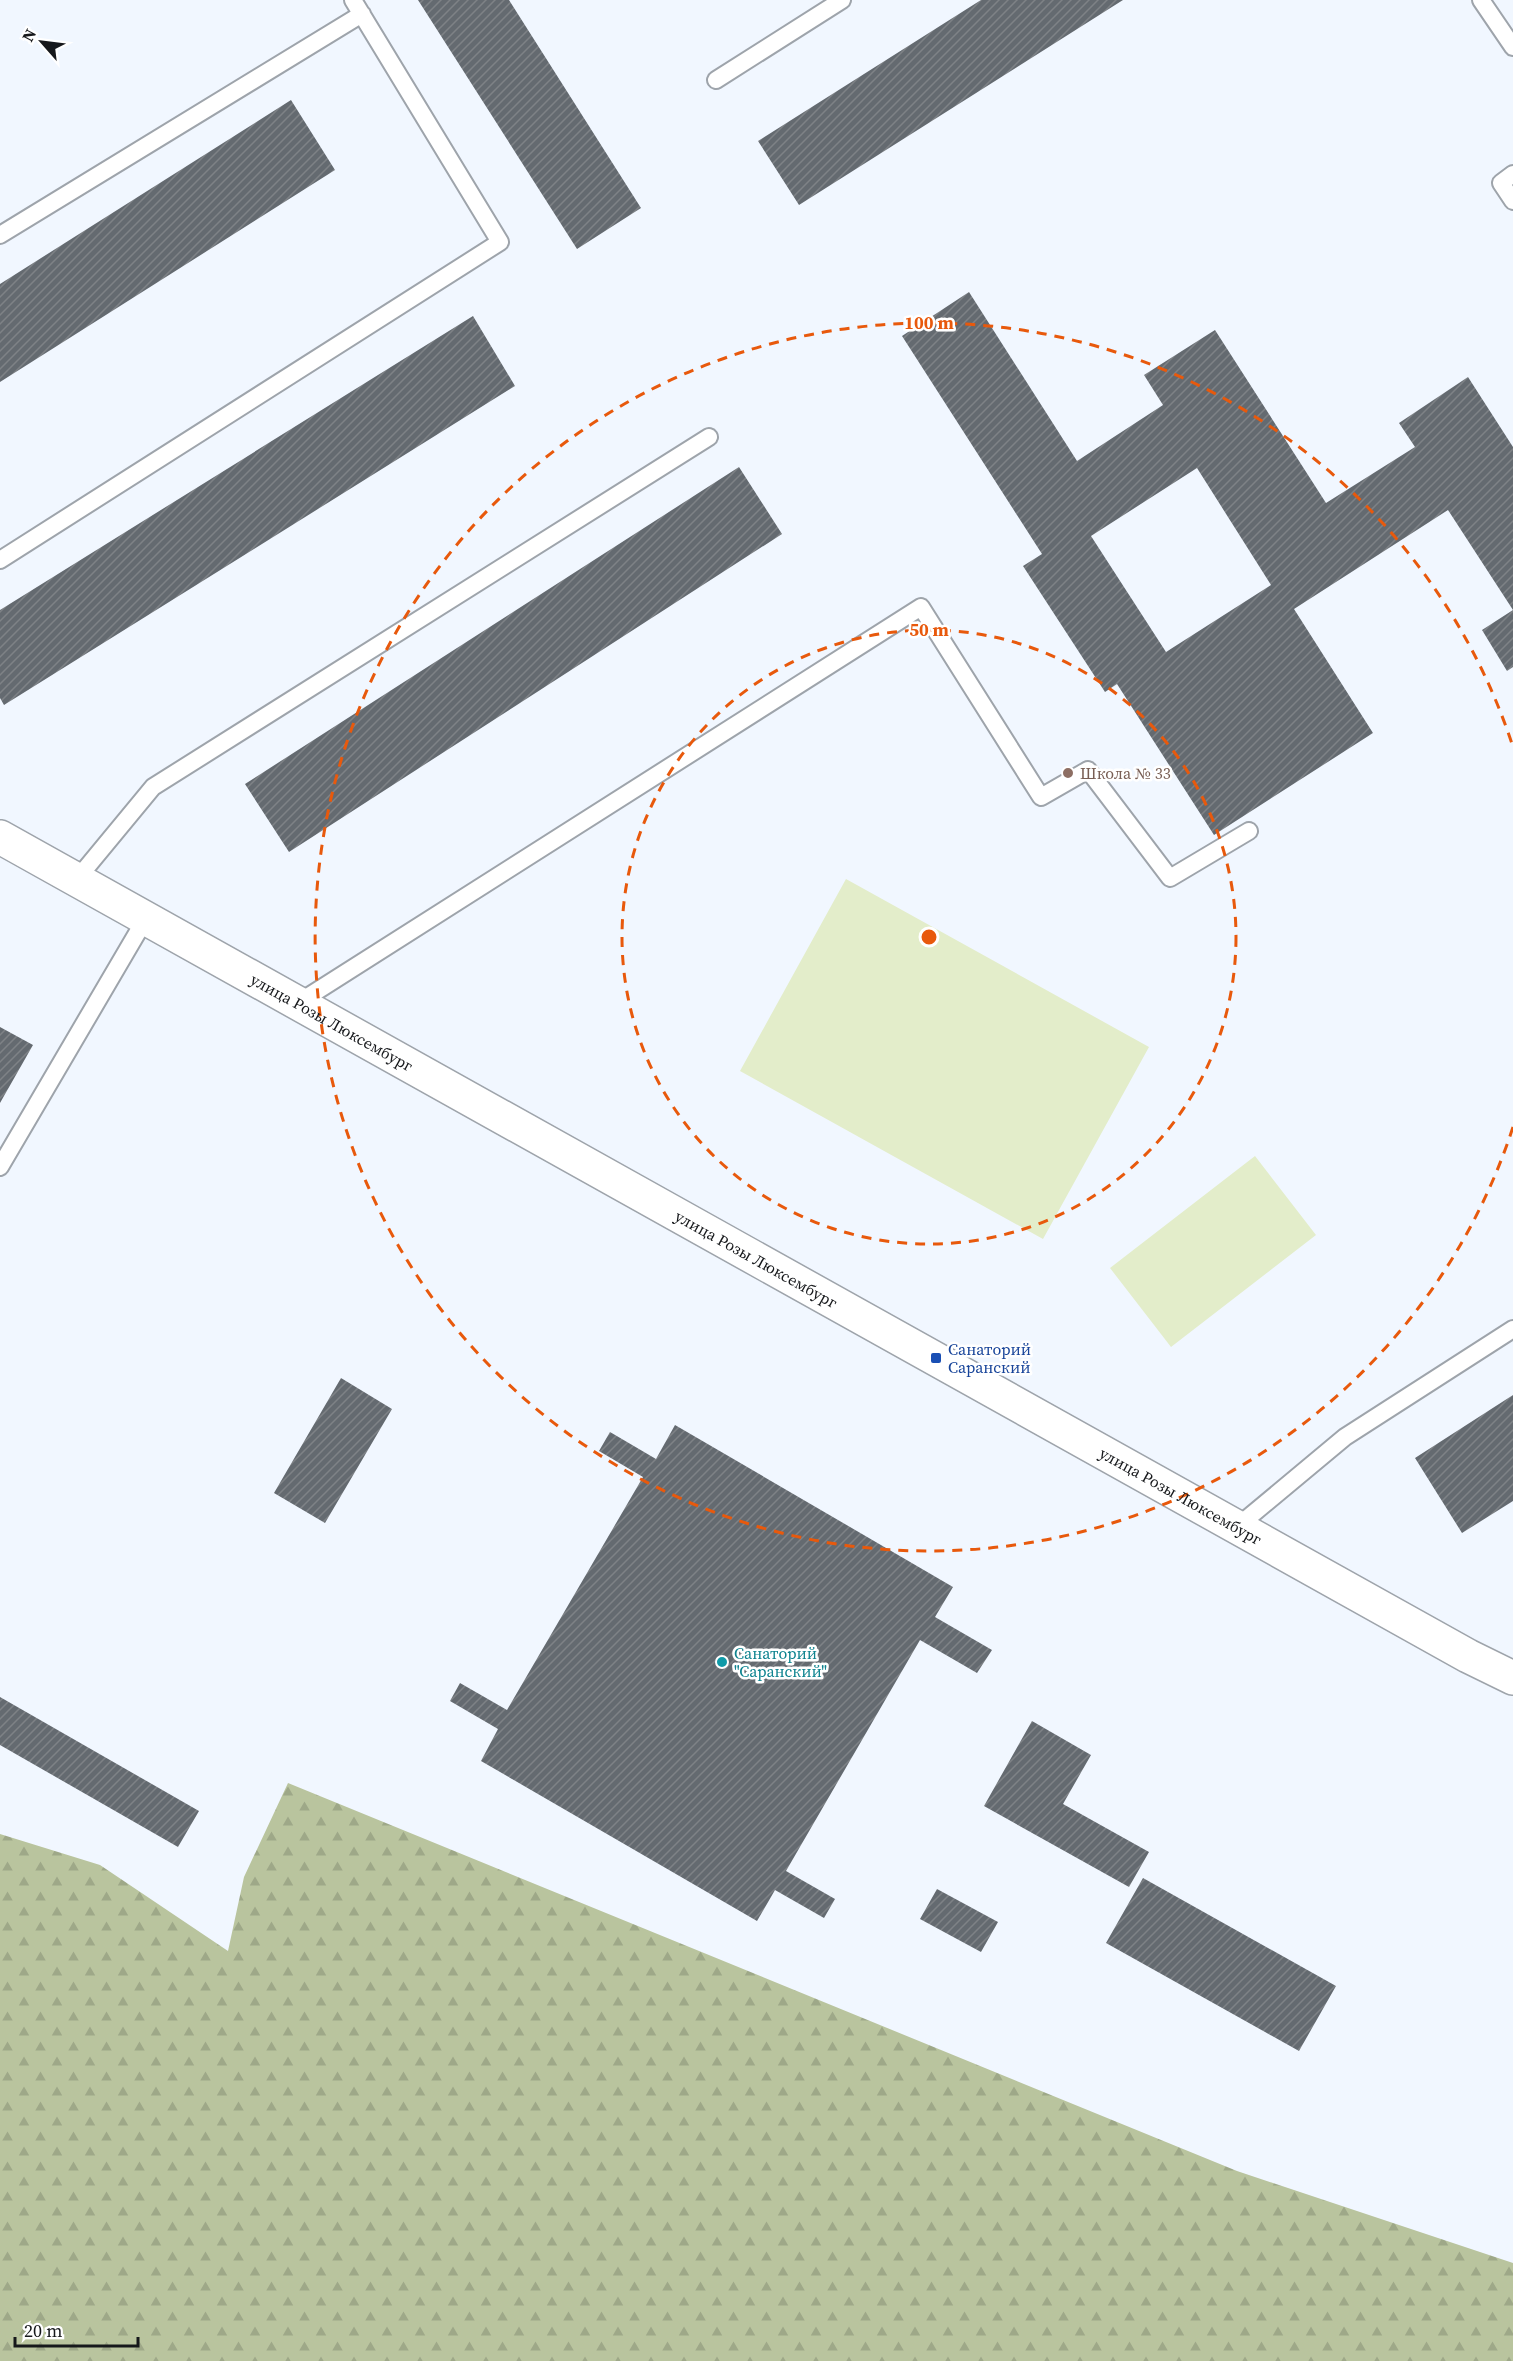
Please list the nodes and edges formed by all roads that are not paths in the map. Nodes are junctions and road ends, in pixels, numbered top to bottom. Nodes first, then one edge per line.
1 (842, 0) edge
2 (1481, 0) edge
3 (357, 7) edge
4 (1513, 47) edge
5 (716, 80) dead end
6 (1513, 174) edge
7 (1513, 201) edge
8 (0, 235) edge
9 (709, 437) dead end
10 (0, 560) edge
11 (1249, 831) dead end
12 (0, 837) edge
13 (77, 879) junction
14 (146, 918) junction
15 (298, 1003) junction
16 (0, 1167) edge
17 (1513, 1329) edge
18 (1237, 1527) junction
19 (1513, 1678) edge

1 - 5 lane
2 - 4 lane
3 - 8 lane
3 - 10 lane
6 - 7 lane
9 - 13 lane
11 - 15 lane
12 - 13 street, улица Розы Люксембург
13 - 14 street, улица Розы Люксембург
14 - 15 street, улица Розы Люксембург
14 - 16 lane
15 - 18 street, улица Розы Люксембург
17 - 18 lane
18 - 19 street, улица Розы Люксембург

